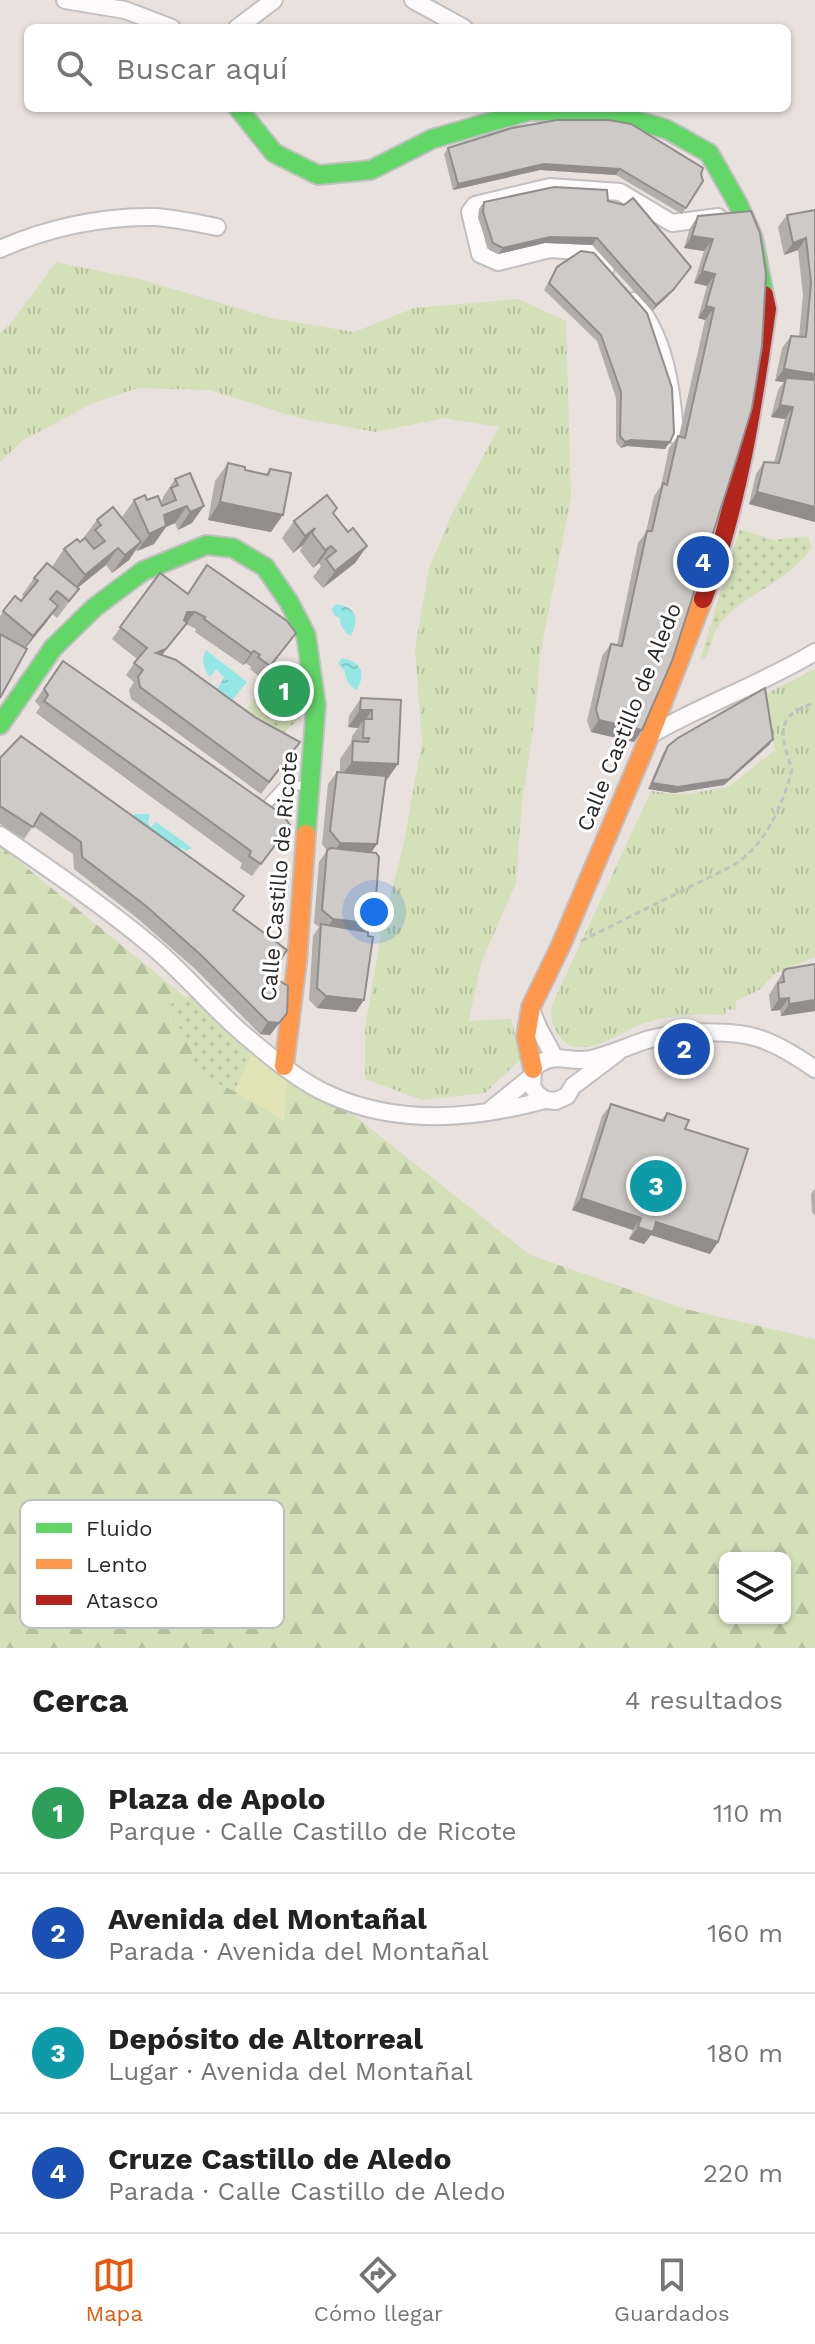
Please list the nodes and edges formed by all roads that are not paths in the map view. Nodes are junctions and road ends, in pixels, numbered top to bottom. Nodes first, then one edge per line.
1 (65, 0) edge
2 (274, 0) edge
3 (413, 0) edge
4 (162, 24) edge
5 (242, 24) edge
6 (457, 24) edge
7 (241, 112) edge
8 (526, 112) edge
9 (606, 112) edge
10 (743, 215) junction
11 (217, 227) dead end
12 (0, 249) edge
13 (675, 435) edge
14 (815, 652) edge
15 (0, 725) edge
16 (650, 735) junction
17 (312, 786) junction
18 (254, 806) edge
19 (0, 835) edge
20 (531, 1007) junction
21 (618, 1052) junction
22 (557, 1058) junction
23 (284, 1066) junction
24 (815, 1069) edge
25 (532, 1073) junction
26 (573, 1086) junction
27 (545, 1100) junction
28 (486, 1113) junction

1 - 4 street
2 - 5 street
3 - 6 street
7 - 8 street, Calle Castillo de Aledo
9 - 10 street, Calle Castillo de Aledo
10 - 13 street
10 - 16 street, Calle Castillo de Aledo
11 - 12 street
14 - 16 street
15 - 17 street, Calle Castillo de Ricote
16 - 20 street, Calle Castillo de Aledo
17 - 18 lane
17 - 23 street, Calle Castillo de Ricote
19 - 23 street
20 - 22 street
20 - 25 street, Calle Castillo de Aledo
21 - 22 street
21 - 24 street
21 - 26 street
22 - 25 street
22 - 26 street
23 - 28 street
25 - 27 street
25 - 28 street
26 - 27 street
27 - 28 street

